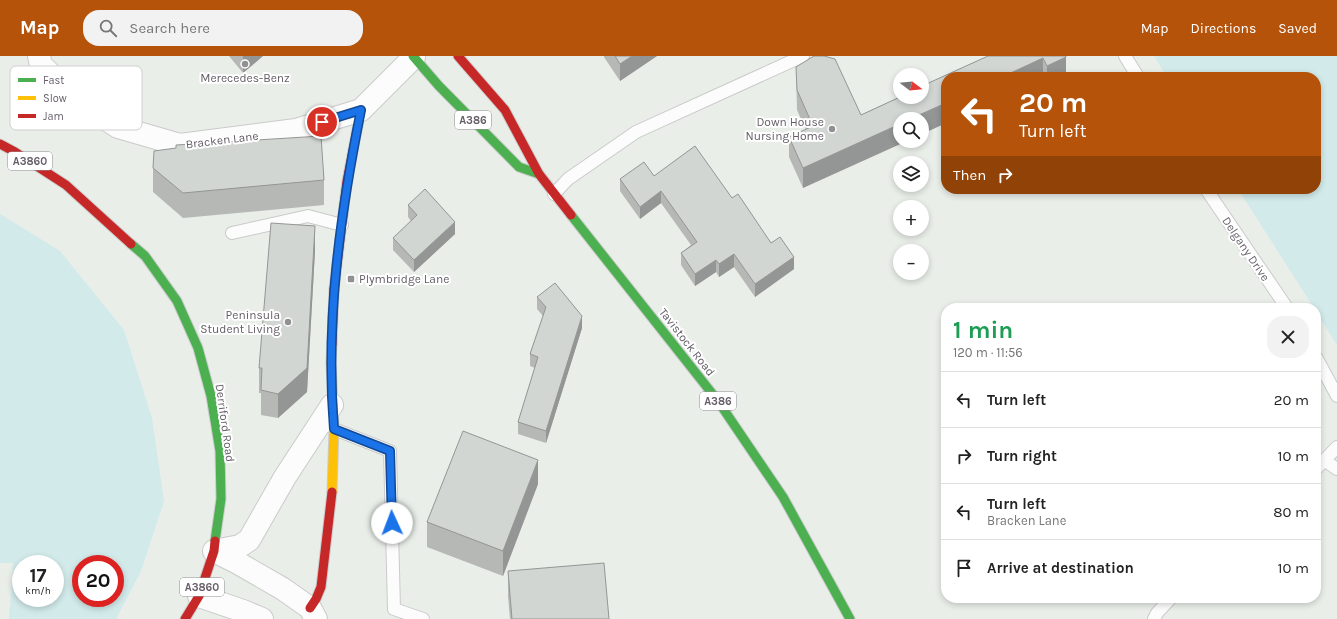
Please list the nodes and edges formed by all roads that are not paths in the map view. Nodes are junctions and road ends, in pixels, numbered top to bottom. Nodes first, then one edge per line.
1 (39, 56) edge
2 (414, 56) edge
3 (458, 56) edge
4 (803, 56) edge
5 (1125, 56) edge
6 (41, 66) edge
7 (1135, 72) edge
8 (361, 110) junction
9 (128, 130) edge
10 (0, 144) edge
11 (539, 174) junction
12 (554, 194) junction
13 (1209, 194) edge
14 (342, 225) junction
15 (232, 233) dead end
16 (1283, 303) edge
17 (1321, 366) edge
18 (1337, 396) edge
19 (332, 405) junction
20 (334, 429) junction
21 (1337, 447) edge
22 (1321, 463) edge
23 (1321, 464) edge
24 (1337, 469) edge
25 (214, 551) junction
26 (199, 596) junction
27 (1166, 603) edge
28 (313, 613) edge
29 (185, 619) edge
30 (262, 619) edge
31 (423, 619) edge
32 (850, 619) edge
33 (1154, 619) edge

1 - 6 street, Bracken Lane
2 - 8 street
2 - 11 main road, A386
3 - 11 main road, Tavistock Road / A386
4 - 12 lane
5 - 7 lane
8 - 9 street, Bracken Lane
8 - 14 main road
10 - 25 main road, Derriford Road / A3860
11 - 12 main road, Tavistock Road / A386
12 - 32 main road, Tavistock Road / A386
13 - 16 lane, Delgany Drive
14 - 15 lane
14 - 19 main road
17 - 18 lane
19 - 20 main road
19 - 25 street
20 - 28 main road
20 - 31 lane
21 - 22 lane
23 - 24 lane
25 - 26 main road, Derriford Road / A3860
25 - 28 street
26 - 29 main road, Derriford Road / A3860
26 - 30 street
27 - 33 lane

